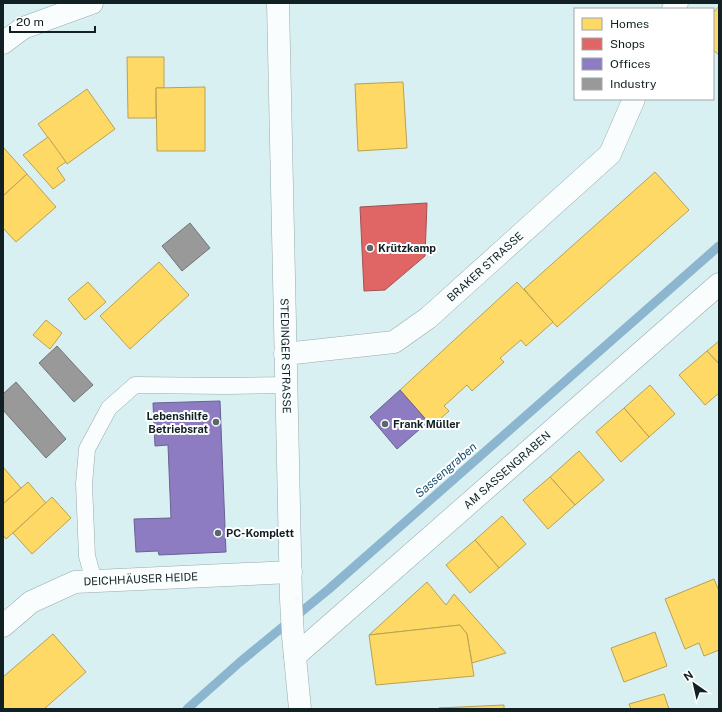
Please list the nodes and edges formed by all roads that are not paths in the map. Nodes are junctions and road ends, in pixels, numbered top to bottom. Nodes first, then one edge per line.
1 (92, 3) edge
2 (278, 3) edge
3 (3, 43) edge
4 (634, 100) edge
5 (719, 284) edge
6 (286, 354) junction
7 (286, 385) junction
8 (292, 572) junction
9 (94, 581) junction
10 (3, 626) edge
11 (294, 646) junction
12 (300, 709) edge

1 - 3 street
2 - 6 street, STEDINGER STRASSE
4 - 6 street, BRAKER STRASSE
5 - 11 street, AM SASSENGRABEN
6 - 7 street, STEDINGER STRASSE
7 - 8 street, STEDINGER STRASSE
7 - 9 lane
8 - 9 street, DEICHHÄUSER HEIDE
8 - 11 street, STEDINGER STRASSE
9 - 10 street, DEICHHÄUSER HEIDE
11 - 12 street, STEDINGER STRASSE

